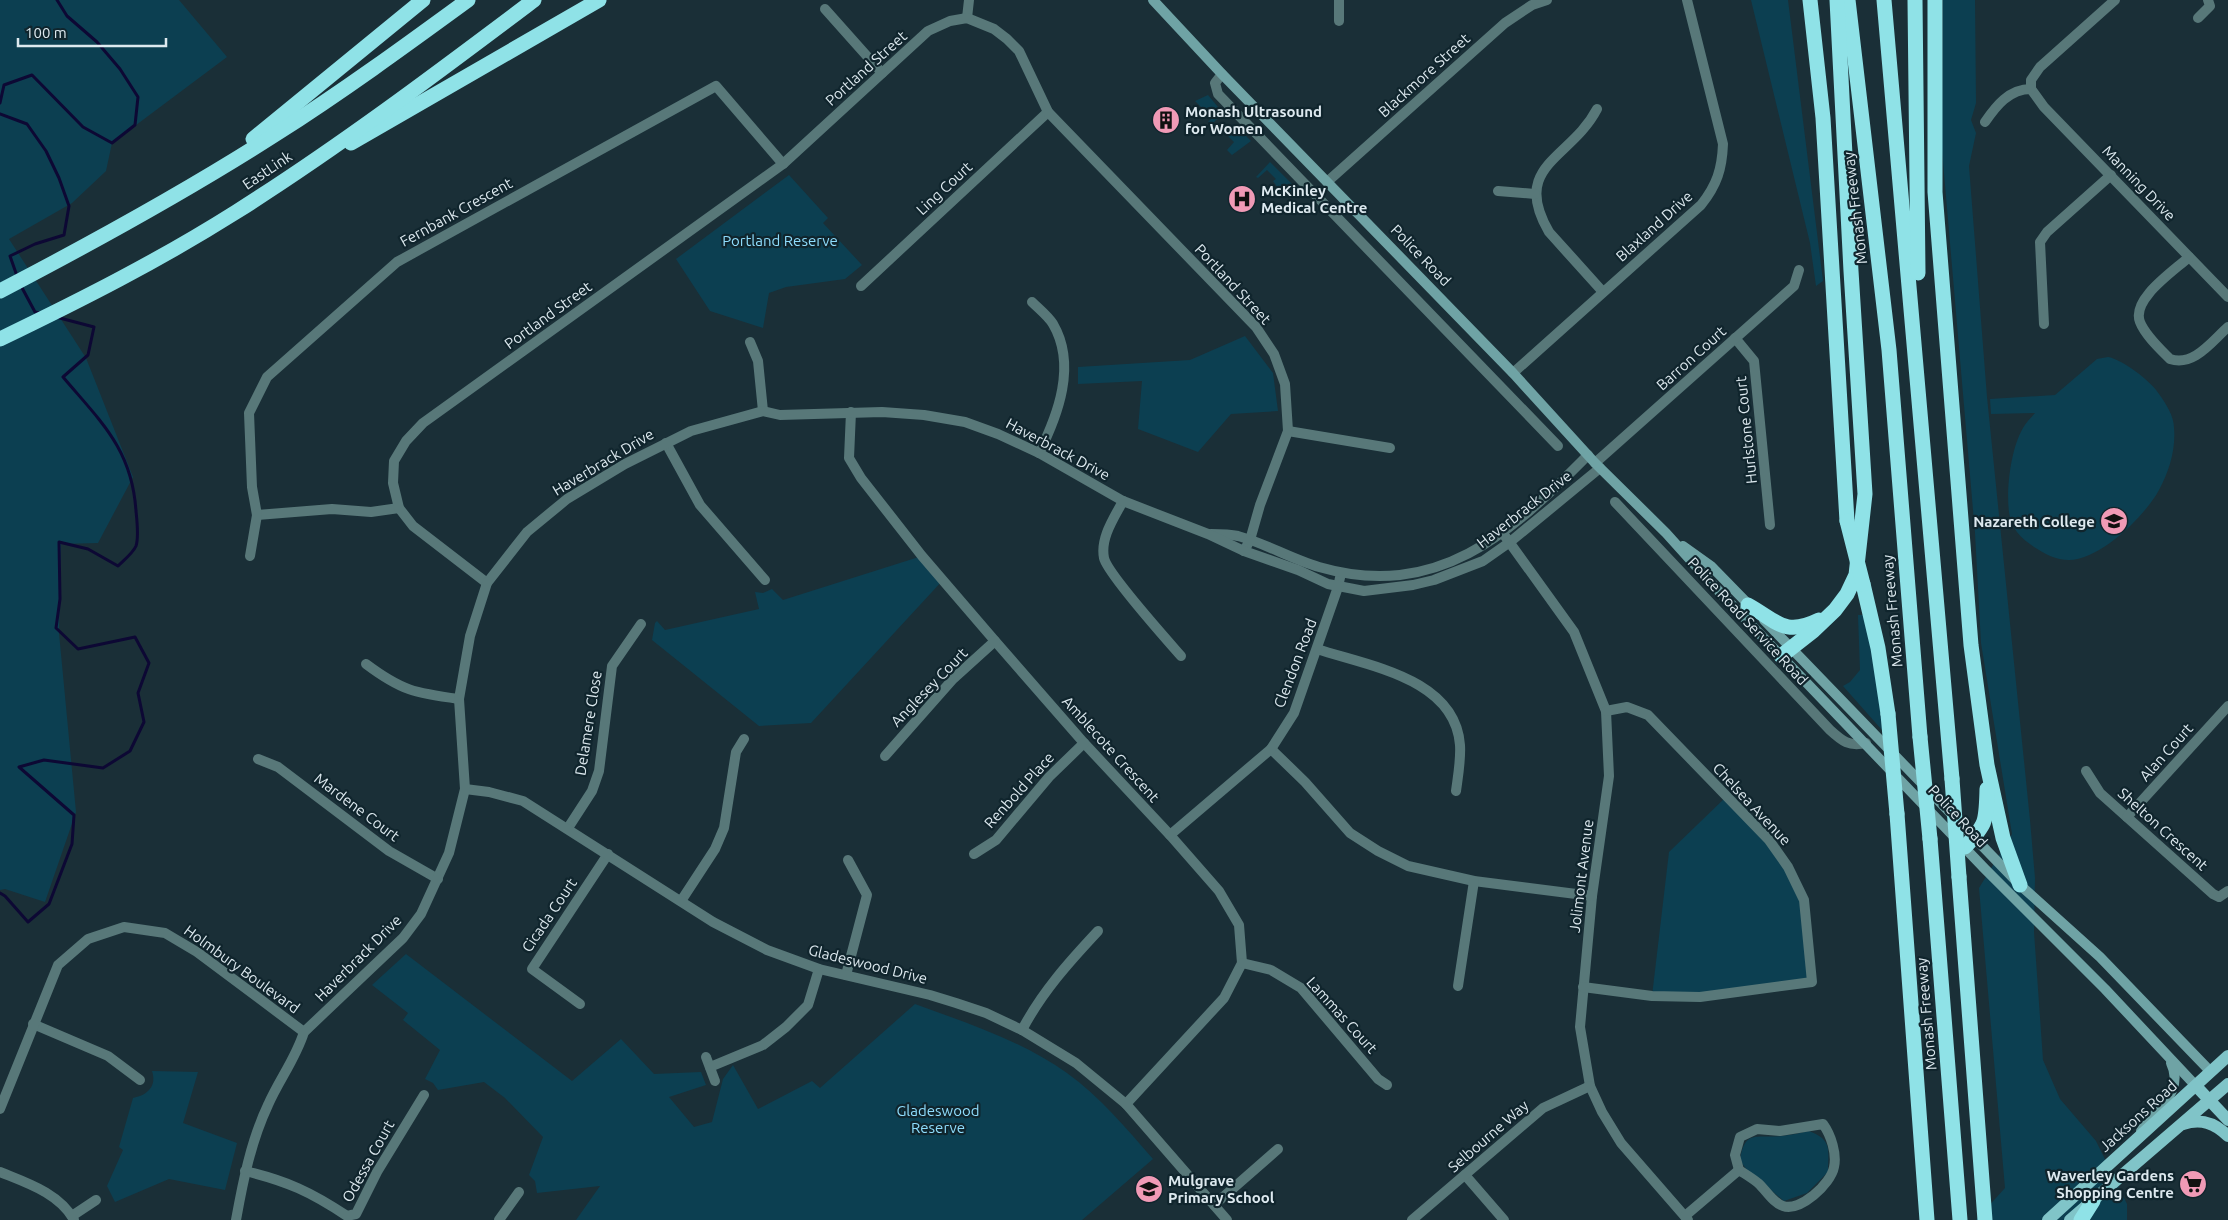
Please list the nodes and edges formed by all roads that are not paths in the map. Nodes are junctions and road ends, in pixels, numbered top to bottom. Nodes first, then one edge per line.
1 (423, 0) edge
2 (468, 0) edge
3 (534, 0) edge
4 (599, 0) edge
5 (969, 0) edge
6 (1153, 0) edge
7 (1339, 0) edge
8 (1547, 0) edge
9 (1687, 0) edge
10 (1810, 0) edge
11 (1837, 0) edge
12 (1848, 0) edge
13 (1884, 0) edge
14 (1915, 0) edge
15 (1935, 0) edge
16 (2115, 0) edge
17 (2208, 0) edge
18 (826, 9) dead end
19 (967, 18) junction
20 (2198, 18) dead end
21 (1339, 21) dead end
22 (882, 73) junction
23 (1222, 74) junction
24 (2030, 90) junction
25 (1597, 110) dead end
26 (1048, 112) junction
27 (1985, 122) dead end
28 (1281, 134) junction
29 (1261, 138) junction
30 (783, 164) junction
31 (2111, 175) junction
32 (202, 180) junction
33 (1327, 182) junction
34 (1498, 191) dead end
35 (263, 194) junction
36 (1535, 194) junction
37 (2189, 257) junction
38 (1799, 270) dead end
39 (861, 286) dead end
40 (0, 291) edge
41 (1603, 292) junction
42 (2228, 297) edge
43 (1032, 302) dead end
44 (2044, 324) dead end
45 (1468, 327) junction
46 (2228, 327) edge
47 (1735, 338) junction
48 (0, 339) edge
49 (1456, 339) junction
50 (750, 342) dead end
51 (1513, 373) junction
52 (1920, 394) junction
53 (763, 411) junction
54 (851, 412) junction
55 (1288, 431) junction
56 (666, 442) junction
57 (1558, 446) dead end
58 (1390, 448) dead end
59 (1039, 453) junction
60 (1594, 462) junction
61 (1123, 500) junction
62 (1615, 502) dead end
63 (399, 508) junction
64 (257, 514) junction
65 (1770, 525) dead end
66 (1502, 532) junction
67 (1666, 533) junction
68 (1208, 534) junction
69 (1250, 540) junction
70 (1510, 542) junction
71 (1654, 544) junction
72 (1244, 551) junction
73 (250, 556) dead end
74 (1341, 573) junction
75 (765, 580) dead end
76 (487, 583) junction
77 (1338, 587) junction
78 (1748, 604) junction
79 (1835, 610) junction
80 (641, 624) dead end
81 (995, 641) junction
82 (1317, 649) junction
83 (1785, 651) junction
84 (1181, 656) dead end
85 (366, 664) dead end
86 (459, 699) junction
87 (2228, 706) edge
88 (1606, 711) junction
89 (744, 739) dead end
90 (1084, 743) junction
91 (1866, 743) junction
92 (1271, 749) junction
93 (885, 756) dead end
94 (258, 759) dead end
95 (1987, 765) junction
96 (2086, 771) dead end
97 (465, 789) junction
98 (1456, 791) dead end
99 (2127, 818) junction
100 (568, 828) junction
101 (1170, 835) junction
102 (1970, 842) junction
103 (608, 854) junction
104 (974, 854) dead end
105 (848, 860) dead end
106 (438, 879) junction
107 (1474, 881) junction
108 (2020, 886) junction
109 (2228, 891) edge
110 (1592, 896) junction
111 (681, 901) junction
112 (1098, 931) dead end
113 (2100, 957) junction
114 (1242, 964) junction
115 (819, 969) junction
116 (846, 975) junction
117 (1458, 986) dead end
118 (1583, 987) junction
119 (2105, 989) junction
120 (580, 1004) dead end
121 (33, 1024) junction
122 (1022, 1030) junction
123 (304, 1032) junction
124 (2166, 1054) junction
125 (2228, 1056) edge
126 (2210, 1071) junction
127 (140, 1080) dead end
128 (715, 1081) dead end
129 (1387, 1085) dead end
130 (1590, 1086) junction
131 (2196, 1086) junction
132 (2227, 1087) edge
133 (424, 1095) dead end
134 (2210, 1100) junction
135 (1126, 1104) junction
136 (0, 1109) edge
137 (1920, 1117) junction
138 (2228, 1120) edge
139 (2182, 1125) junction
140 (2228, 1136) edge
141 (2134, 1142) junction
142 (1278, 1149) dead end
143 (1739, 1170) junction
144 (245, 1171) junction
145 (0, 1172) edge
146 (1465, 1175) junction
147 (519, 1192) dead end
148 (96, 1200) dead end
149 (2092, 1201) junction
150 (1214, 1205) junction
151 (73, 1218) edge
152 (1686, 1218) edge
153 (236, 1220) edge
154 (499, 1220) edge
155 (1227, 1220) edge
156 (1412, 1220) edge
157 (1504, 1220) edge
158 (1921, 1220) edge
159 (1927, 1220) edge
160 (1960, 1220) edge
161 (1985, 1220) edge
162 (2048, 1220) edge
163 (2070, 1220) edge
164 (2082, 1220) edge

1 - 32 highway
2 - 32 highway, EastLink
3 - 35 highway, EastLink
4 - 35 highway
5 - 19 street
6 - 23 main road, Police Road
7 - 21 street
8 - 33 street, Blackmore Street
9 - 41 street, Blaxland Drive
10 - 137 highway, bridge
11 - 79 highway
12 - 160 highway, Monash Freeway, bridge
13 - 52 highway
14 - 52 highway
15 - 95 highway
16 - 24 street
17 - 20 street
18 - 22 street
19 - 22 street, Portland Street
19 - 26 street, Portland Street
22 - 30 street, Portland Street
23 - 28 main road, Police Road
23 - 29 street
24 - 27 street
24 - 31 street, Manning Drive
25 - 36 street
26 - 39 street, Ling Court
26 - 55 street, Portland Street
28 - 29 street
28 - 33 main road, Police Road
29 - 49 street
30 - 63 street, Portland Street
30 - 64 street, Fernbank Crescent
31 - 37 street, Manning Drive
31 - 44 street
32 - 40 highway, EastLink
33 - 45 main road, Police Road
34 - 36 street
35 - 48 highway, EastLink
36 - 41 street
37 - 42 street, Manning Drive
37 - 46 street
38 - 47 street, Barron Court
41 - 51 street, Blaxland Drive
43 - 59 street
45 - 49 street
45 - 51 main road, Police Road
47 - 60 street, Barron Court
47 - 65 street, Hurlstone Court
49 - 57 street
50 - 53 street
51 - 60 main road, Police Road
52 - 161 highway, bridge
53 - 54 street, Haverbrack Drive
53 - 56 street, Haverbrack Drive
54 - 59 street, Haverbrack Drive
54 - 81 street, Amblecote Crescent
55 - 58 street
55 - 69 street, Portland Street
56 - 75 street
56 - 76 street, Haverbrack Drive
59 - 61 street, Haverbrack Drive
60 - 66 street, Haverbrack Drive
60 - 67 main road, Police Road
60 - 70 street, Haverbrack Drive
61 - 68 street, Haverbrack Drive
61 - 84 street
62 - 71 street, Police Road Service Road
63 - 64 street
63 - 76 street, Portland Street
64 - 73 street, Fernbank Crescent
66 - 70 street, Jolimont Avenue
66 - 74 street, Haverbrack Drive
67 - 71 street
67 - 78 main road, Police Road
67 - 83 main road, Police Road
68 - 69 street, Haverbrack Drive
68 - 72 street, Haverbrack Drive
69 - 72 street, Portland Street
69 - 74 street, Haverbrack Drive
70 - 77 street, Haverbrack Drive
70 - 88 street, Jolimont Avenue
71 - 91 street, Police Road Service Road
72 - 77 street, Haverbrack Drive
74 - 77 street, Clendon Road
76 - 86 street, Haverbrack Drive
77 - 82 street, Clendon Road
78 - 79 highway
78 - 83 main road, Police Road
79 - 83 highway
80 - 100 street, Delamere Close
81 - 90 street, Amblecote Crescent
81 - 93 street, Anglesey Court
82 - 92 street, Clendon Road
82 - 98 street
83 - 91 main road, Police Road
83 - 102 main road, Police Road
85 - 86 street
86 - 97 street, Haverbrack Drive
87 - 99 street, Alan Court
88 - 110 street, Jolimont Avenue
88 - 118 street, Chelsea Avenue
89 - 111 street
90 - 101 street, Amblecote Crescent
90 - 104 street, Renbold Place
91 - 102 main road, Police Road
92 - 101 street, Clendon Road
92 - 107 street
94 - 106 street, Mardene Court
95 - 102 highway
95 - 108 highway
96 - 99 street, Shelton Crescent
97 - 100 street, Gladeswood Drive
97 - 106 street, Haverbrack Drive
99 - 109 street, Shelton Crescent
100 - 103 street, Gladeswood Drive
101 - 114 street, Amblecote Crescent
102 - 108 main road, Police Road
102 - 119 main road, Police Road
103 - 111 street, Gladeswood Drive
103 - 120 street, Cicada Court
105 - 116 street
106 - 123 street, Haverbrack Drive
107 - 110 street
107 - 117 street
108 - 113 main road, Police Road
110 - 118 street, Jolimont Avenue
111 - 115 street, Gladeswood Drive
112 - 122 street
113 - 119 main road
113 - 126 main road, Police Road
114 - 129 street, Lammas Court
114 - 135 street
115 - 116 street, Gladeswood Drive
115 - 128 street
116 - 122 street, Gladeswood Drive
118 - 130 street, Jolimont Avenue
119 - 124 main road, Police Road
121 - 123 street, Holmbury Boulevard
121 - 127 street
121 - 136 street, Holmbury Boulevard
122 - 135 street, Gladeswood Drive
123 - 144 street, Haverbrack Drive
124 - 131 main road, Police Road
124 - 141 main road
125 - 126 main road, Jacksons Road
126 - 131 main road, Jacksons Road
126 - 132 main road, Police Road
130 - 146 street, Selbourne Way
130 - 152 street, Jolimont Avenue
131 - 134 main road, Police Road
131 - 141 main road, Jacksons Road
132 - 134 main road
133 - 144 street, Odessa Court
134 - 138 main road, Police Road
134 - 139 main road
135 - 150 street, Gladeswood Drive
137 - 158 highway
137 - 159 highway
139 - 140 main road
139 - 149 main road
141 - 162 main road, Jacksons Road
142 - 150 street
143 - 143 street
143 - 152 street
144 - 153 street, Haverbrack Drive
145 - 151 street
146 - 156 street, Selbourne Way
146 - 157 street
147 - 154 street
148 - 151 street
149 - 163 main road
149 - 164 highway
150 - 155 street, Gladeswood Drive

